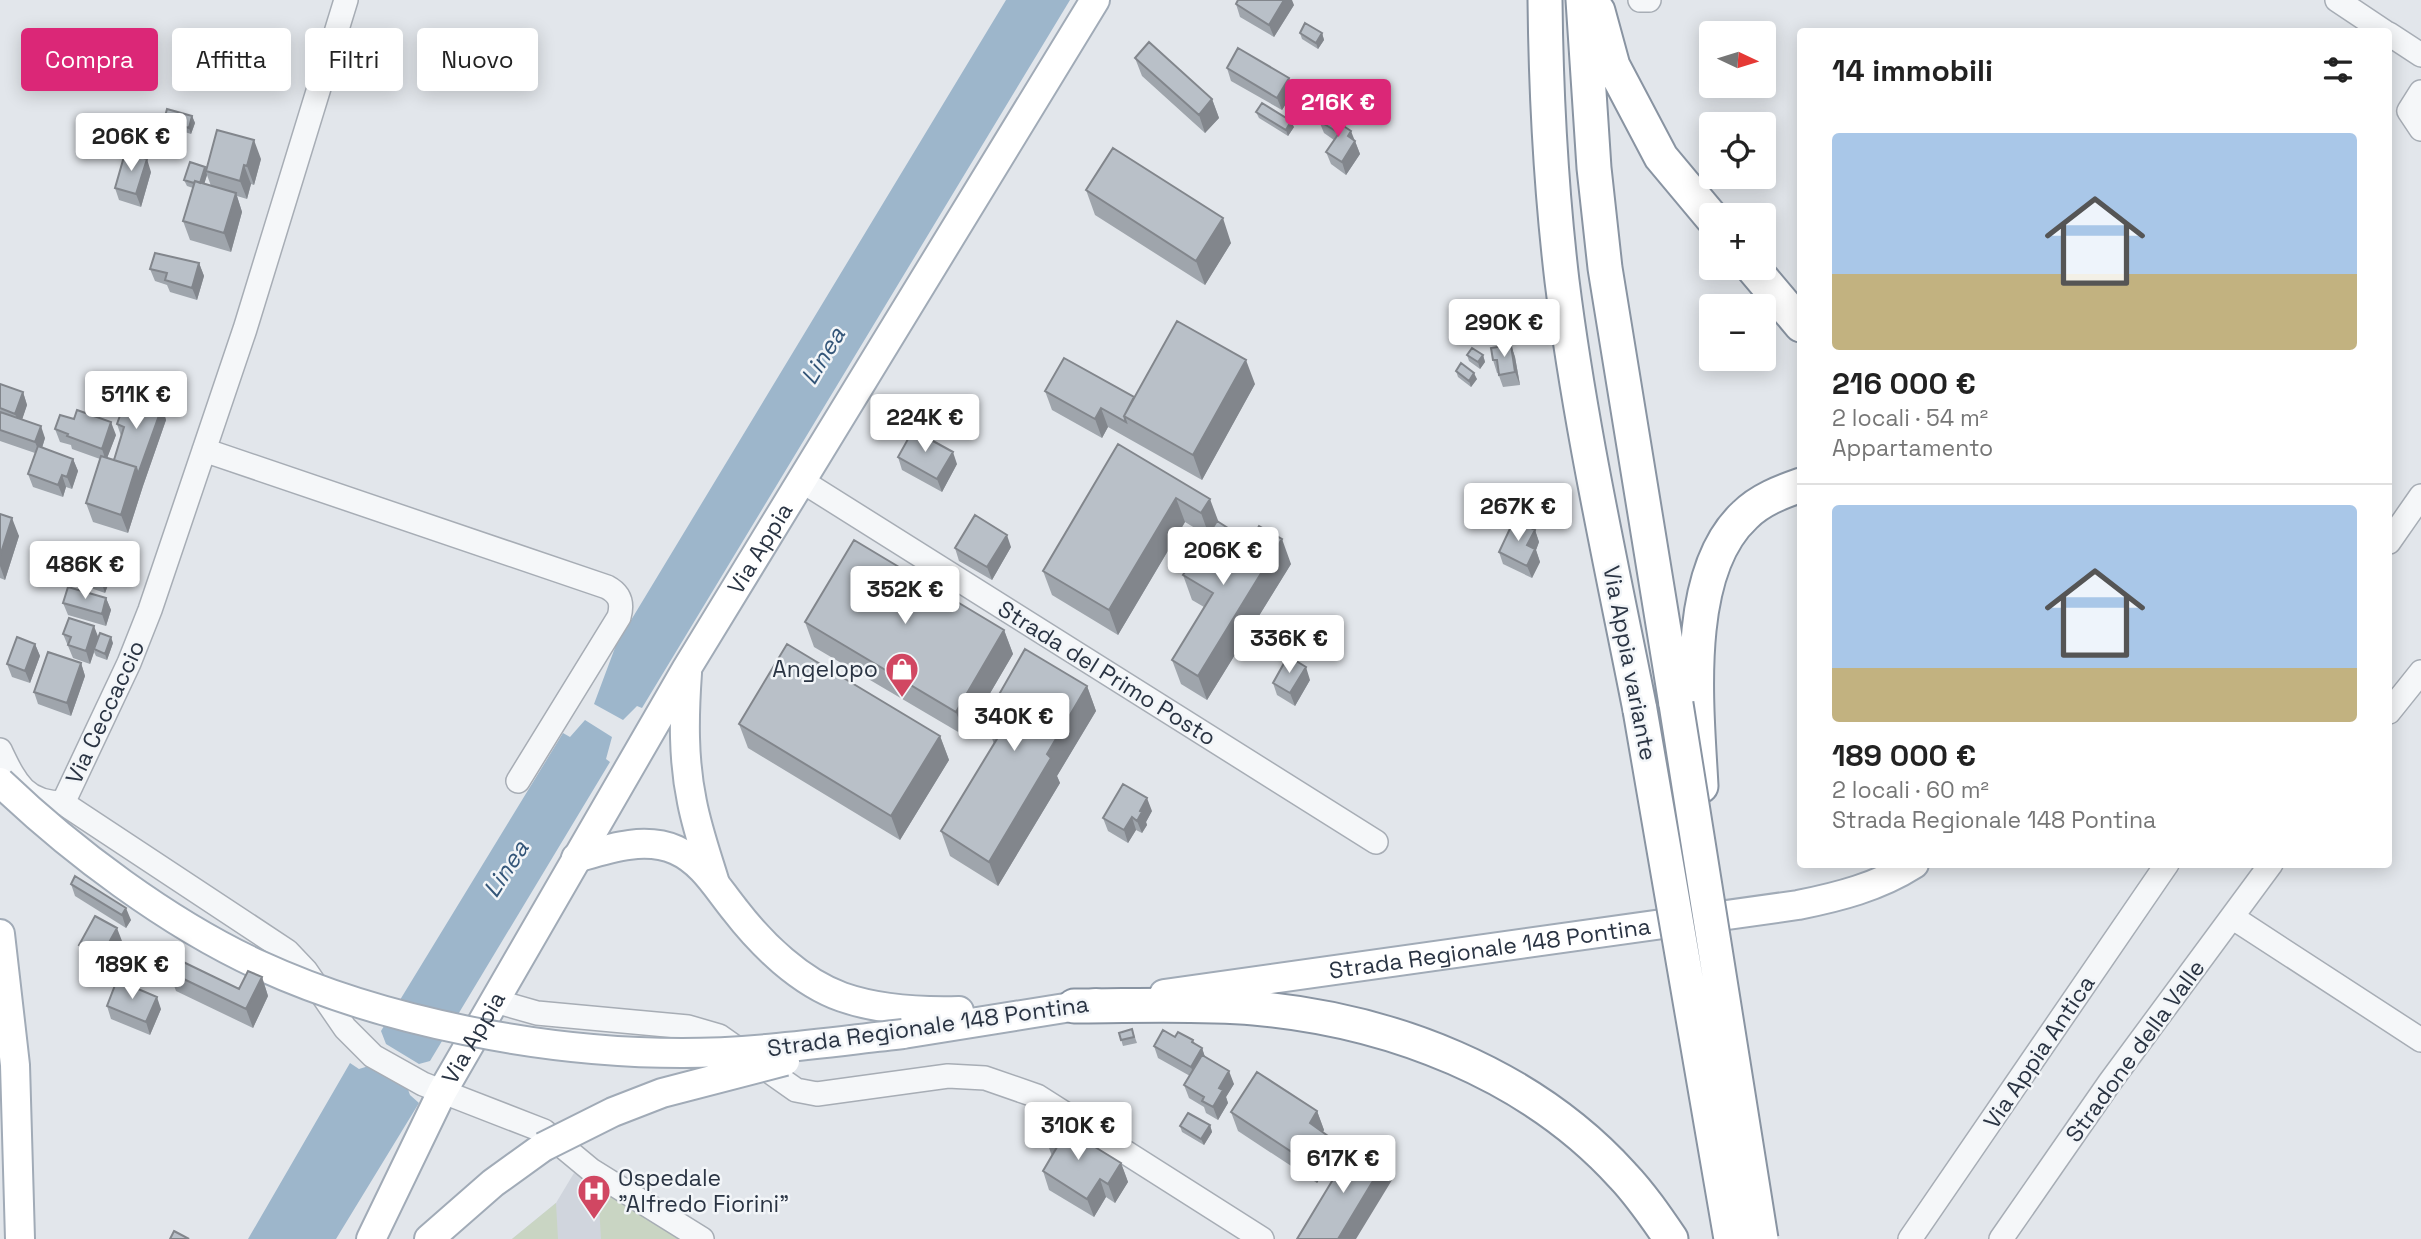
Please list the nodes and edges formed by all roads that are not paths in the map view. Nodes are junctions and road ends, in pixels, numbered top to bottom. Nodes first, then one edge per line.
1 (346, 0) edge
2 (1095, 0) edge
3 (1545, 0) edge
4 (1583, 0) edge
5 (1596, 0) edge
6 (1640, 0) edge
7 (1648, 0) edge
8 (2337, 0) edge
9 (2379, 28) edge
10 (2392, 36) edge
11 (2421, 55) edge
12 (2421, 92) edge
13 (2421, 129) edge
14 (1699, 203) edge
15 (1763, 280) edge
16 (1797, 320) edge
17 (204, 450) junction
18 (802, 481) junction
19 (1797, 486) edge
20 (2421, 496) edge
21 (2392, 532) edge
22 (687, 668) junction
23 (2421, 672) edge
24 (1686, 701) junction
25 (2392, 708) edge
26 (0, 750) edge
27 (518, 781) dead end
28 (0, 782) edge
29 (62, 803) junction
30 (1376, 842) dead end
31 (576, 858) junction
32 (1906, 868) edge
33 (2164, 868) edge
34 (2268, 868) edge
35 (713, 880) junction
36 (2232, 917) junction
37 (0, 933) edge
38 (495, 1001) junction
39 (1073, 1006) junction
40 (903, 1034) junction
41 (2421, 1040) edge
42 (434, 1094) junction
43 (0, 1188) edge
44 (5, 1239) edge
45 (20, 1239) edge
46 (352, 1239) edge
47 (371, 1239) edge
48 (429, 1239) edge
49 (702, 1239) edge
50 (1262, 1239) edge
51 (1671, 1239) edge
52 (1731, 1239) edge
53 (1761, 1239) edge
54 (1910, 1239) edge
55 (2001, 1239) edge

1 - 17 street, Via Ceccaccio
2 - 18 main road, Via Appia
3 - 52 highway, Via Appia variante, bridge
4 - 24 highway, Via Appia variante
5 - 14 highway
6 - 7 street
8 - 9 street
10 - 11 street
12 - 13 street
15 - 16 highway
17 - 27 street
17 - 29 street, Via Ceccaccio
18 - 22 main road, Via Appia
18 - 30 street, Strada del Primo Posto
19 - 24 highway
20 - 21 street
22 - 31 main road, Via Appia
22 - 35 main road
23 - 25 street
24 - 53 highway, Via Appia variante, bridge
26 - 29 street
28 - 40 main road, Strada Regionale 148 Pontina, bridge
29 - 42 street, Via Ceccaccio
31 - 35 main road
31 - 38 main road, Via Appia
32 - 39 main road, Strada Regionale 148 Pontina
33 - 54 street, Via Appia Antica
34 - 36 street, Stradone della Valle
35 - 39 main road
36 - 41 street
36 - 55 street, Stradone della Valle
37 - 45 main road
38 - 42 main road, Via Appia
38 - 50 street
39 - 40 main road, Strada Regionale 148 Pontina
39 - 51 highway
40 - 48 main road, bridge
42 - 46 main road, Via Appia
42 - 47 main road, Via Appia
42 - 49 street, Via Ceccaccio
43 - 44 main road

